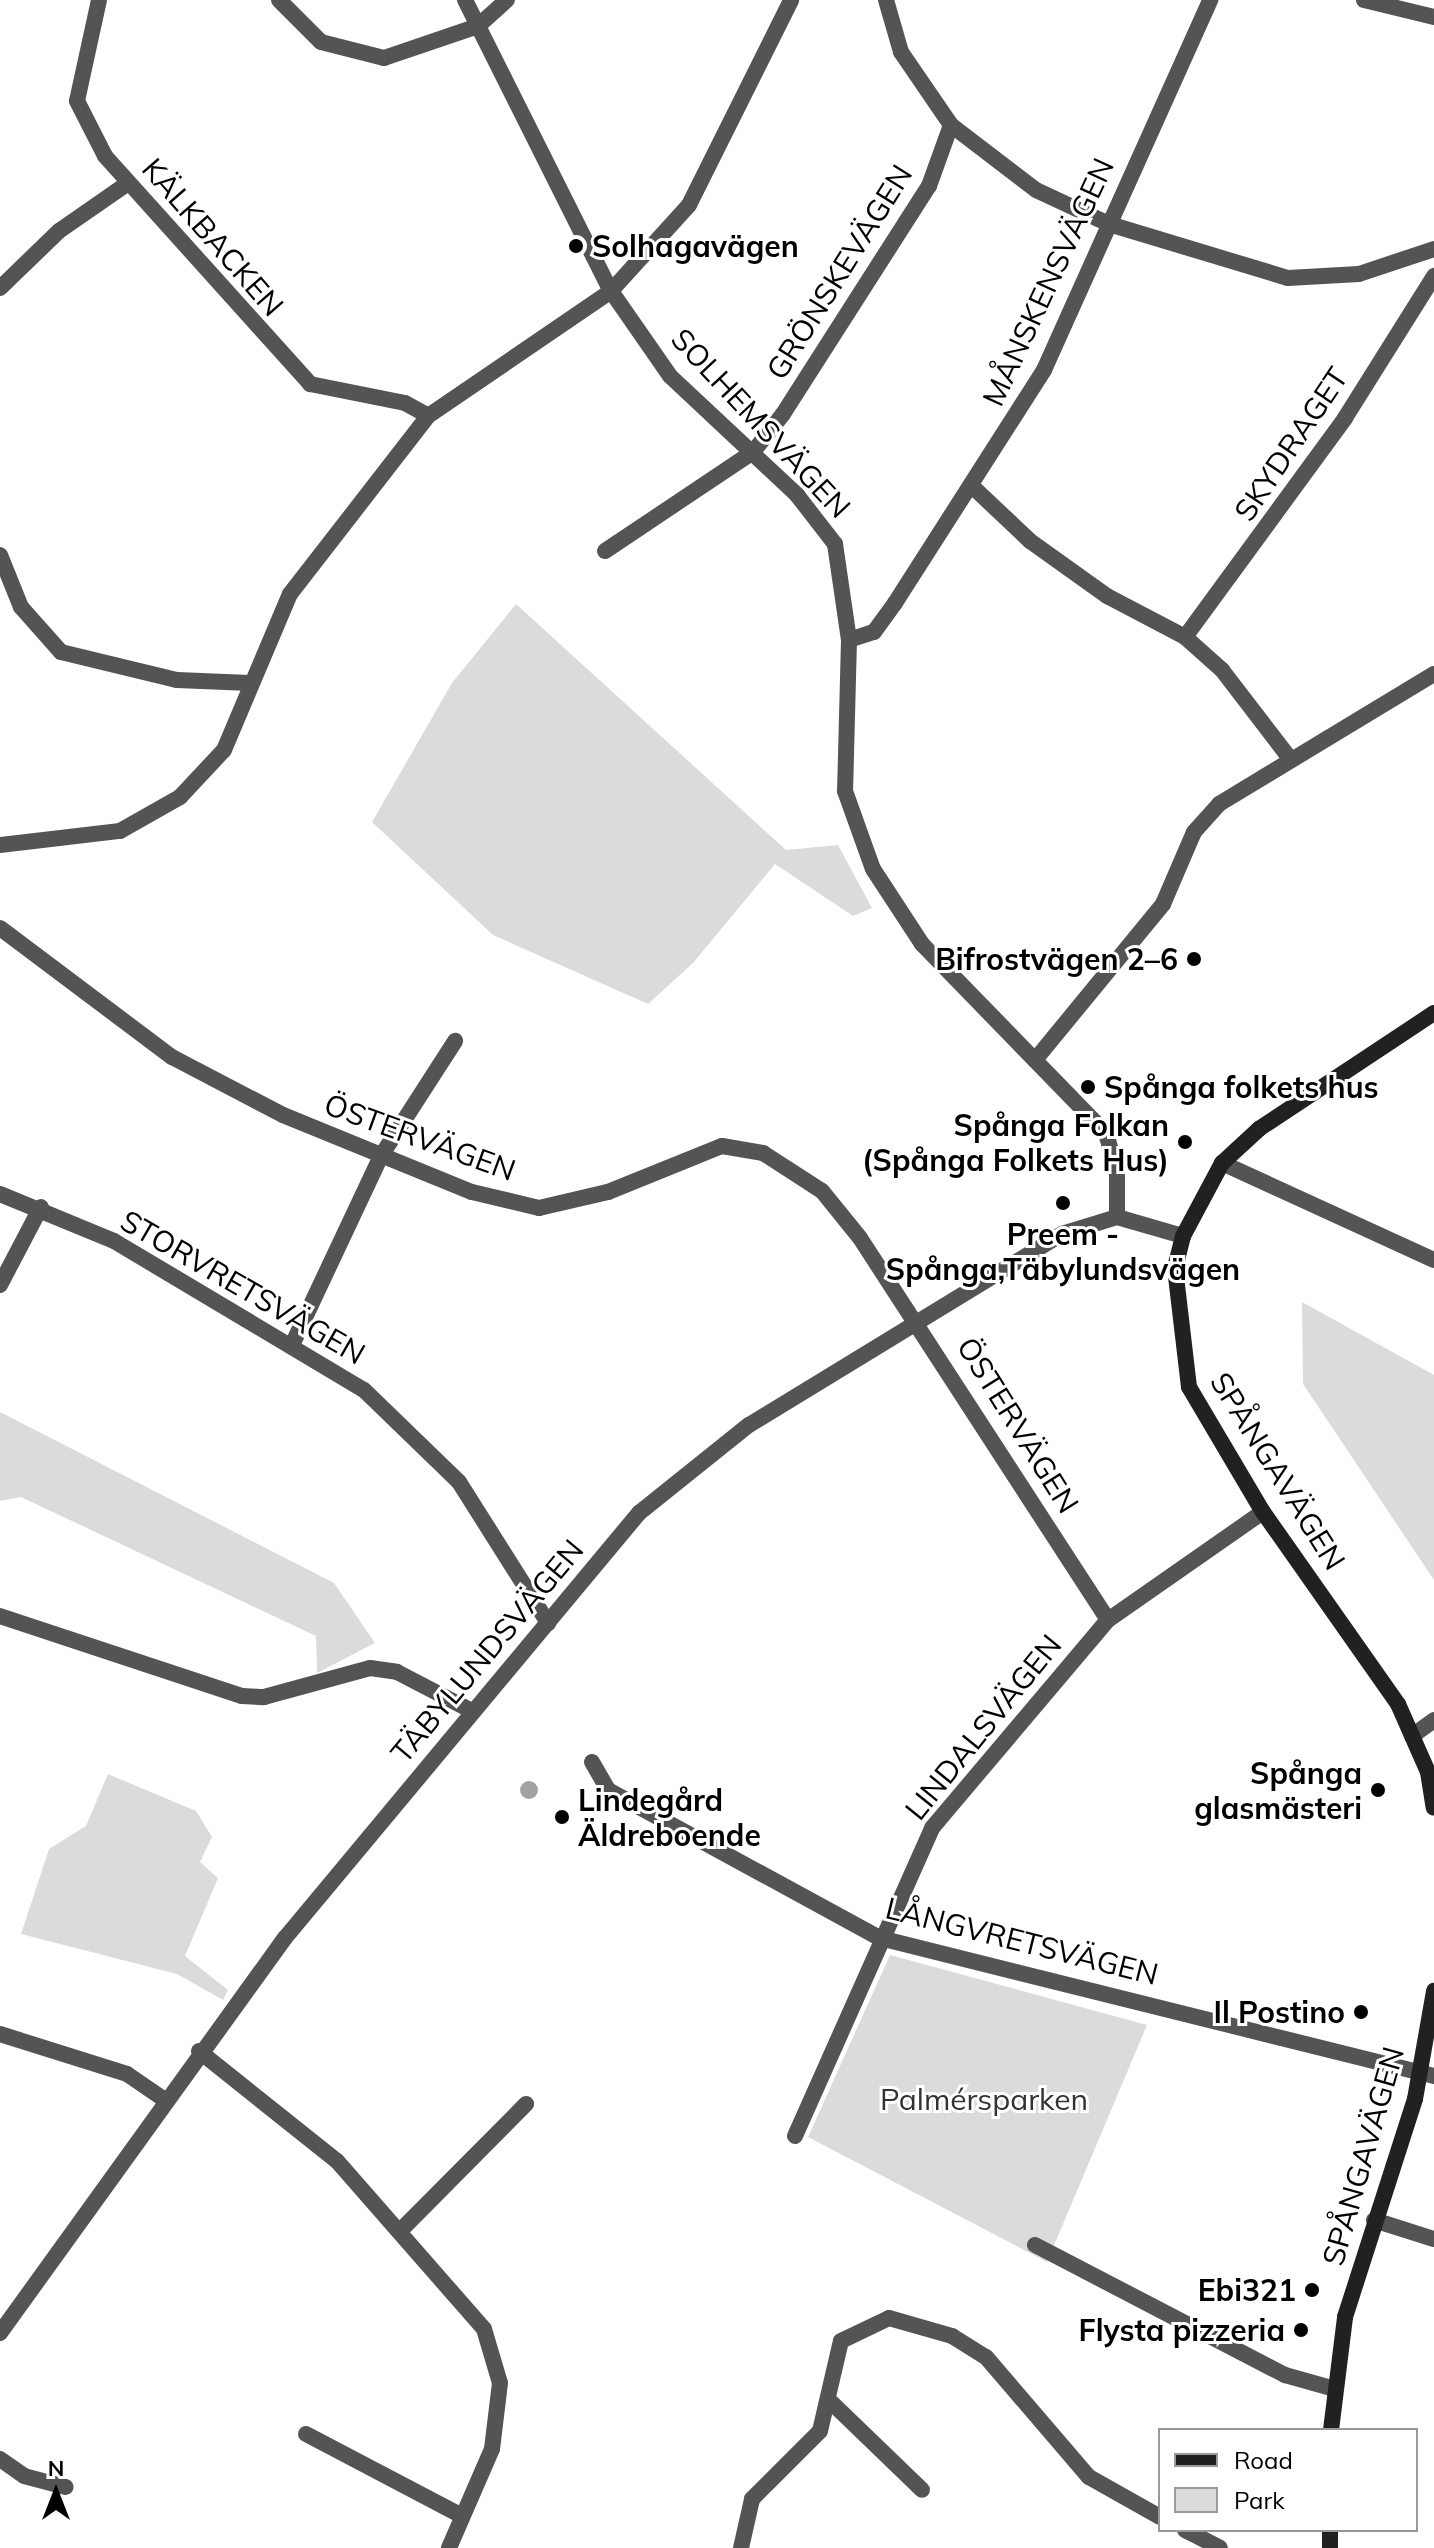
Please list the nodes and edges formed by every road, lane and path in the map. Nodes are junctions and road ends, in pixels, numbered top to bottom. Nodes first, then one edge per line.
1 (99, 0) edge
2 (279, 0) edge
3 (465, 0) edge
4 (507, 0) edge
5 (791, 0) edge
6 (886, 0) edge
7 (1210, 0) edge
8 (1364, 0) edge
9 (1434, 17) edge
10 (478, 26) junction
11 (951, 125) junction
12 (128, 183) junction
13 (1109, 224) junction
14 (1434, 249) edge
15 (1434, 276) edge
16 (0, 288) edge
17 (611, 291) junction
18 (428, 416) junction
19 (753, 452) junction
20 (974, 488) junction
21 (605, 551) dead end
22 (0, 555) edge
23 (1185, 637) junction
24 (849, 640) junction
25 (1434, 674) edge
26 (250, 683) junction
27 (1288, 756) junction
28 (0, 845) edge
29 (0, 928) edge
30 (1434, 1013) edge
31 (455, 1041) dead end
32 (1035, 1060) junction
33 (381, 1156) junction
34 (1222, 1163) junction
35 (0, 1194) edge
36 (41, 1207) junction
37 (1117, 1217) junction
38 (1183, 1236) junction
39 (1434, 1260) edge
40 (0, 1285) edge
41 (918, 1320) junction
42 (293, 1343) junction
43 (1263, 1512) junction
44 (0, 1616) edge
45 (1108, 1620) junction
46 (548, 1623) junction
47 (472, 1711) junction
48 (1434, 1720) edge
49 (1412, 1736) junction
50 (592, 1762) dead end
51 (1434, 1808) edge
52 (880, 1938) junction
53 (1434, 1991) edge
54 (0, 2034) edge
55 (199, 2051) junction
56 (1427, 2074) edge
57 (165, 2100) junction
58 (526, 2104) dead end
59 (795, 2136) dead end
60 (1374, 2220) junction
61 (400, 2231) junction
62 (1434, 2239) edge
63 (1035, 2245) dead end
64 (0, 2333) edge
65 (1331, 2388) junction
66 (832, 2403) junction
67 (1331, 2428) edge
68 (306, 2434) dead end
69 (0, 2459) edge
70 (66, 2487) dead end
71 (922, 2490) dead end
72 (462, 2516) junction
73 (1158, 2516) edge
74 (1189, 2532) edge
75 (449, 2548) edge
76 (741, 2548) edge
77 (1220, 2548) edge

1 - 12 street, KÄLKBACKEN
2 - 10 street
3 - 10 street, SOLHEMSVÄGEN
4 - 10 street
5 - 17 street
6 - 11 street
7 - 13 street, MÅNSKENSVÄGEN
8 - 9 street
10 - 17 street, SOLHEMSVÄGEN
11 - 13 street
11 - 19 street, GRÖNSKEVÄGEN
12 - 16 street
12 - 18 street, KÄLKBACKEN
13 - 14 street
13 - 20 street, MÅNSKENSVÄGEN
15 - 23 street, SKYDRAGET
17 - 18 street
17 - 19 street, SOLHEMSVÄGEN
18 - 26 street
19 - 21 street, GRÖNSKEVÄGEN
19 - 24 street, SOLHEMSVÄGEN
20 - 23 street
20 - 24 street, MÅNSKENSVÄGEN
22 - 26 street
23 - 27 street
24 - 32 street, SOLHEMSVÄGEN
25 - 27 street
26 - 28 street
27 - 32 street
29 - 33 street, ÖSTERVÄGEN
30 - 34 street, SPÅNGAVÄGEN
31 - 33 street
32 - 37 street, SOLHEMSVÄGEN
33 - 41 street, ÖSTERVÄGEN
33 - 42 street
34 - 38 street, SPÅNGAVÄGEN
34 - 39 street
35 - 36 street, STORVRETSVÄGEN
36 - 40 street
36 - 42 street, STORVRETSVÄGEN
37 - 38 street
37 - 41 street, TÄBYLUNDSVÄGEN
38 - 43 street, SPÅNGAVÄGEN
41 - 45 street, ÖSTERVÄGEN
41 - 46 street, TÄBYLUNDSVÄGEN
42 - 46 street, STORVRETSVÄGEN
43 - 45 street, LINDALSVÄGEN
43 - 49 street, SPÅNGAVÄGEN
44 - 47 street
45 - 52 street, LINDALSVÄGEN
46 - 47 street, TÄBYLUNDSVÄGEN
47 - 55 street, TÄBYLUNDSVÄGEN
48 - 49 street
49 - 51 street, SPÅNGAVÄGEN
50 - 52 street, LÅNGVRETSVÄGEN
52 - 56 street, LÅNGVRETSVÄGEN
52 - 59 street, LINDALSVÄGEN
53 - 56 street, SPÅNGAVÄGEN
54 - 57 street
55 - 57 street, TÄBYLUNDSVÄGEN
55 - 61 street
56 - 60 street, SPÅNGAVÄGEN
57 - 64 street, TÄBYLUNDSVÄGEN
58 - 61 street
60 - 62 street
60 - 65 street, SPÅNGAVÄGEN
61 - 72 street
63 - 65 street
65 - 67 street, SPÅNGAVÄGEN
66 - 71 street
66 - 73 street
66 - 76 street
68 - 72 street
69 - 70 street
72 - 75 street
74 - 77 street

